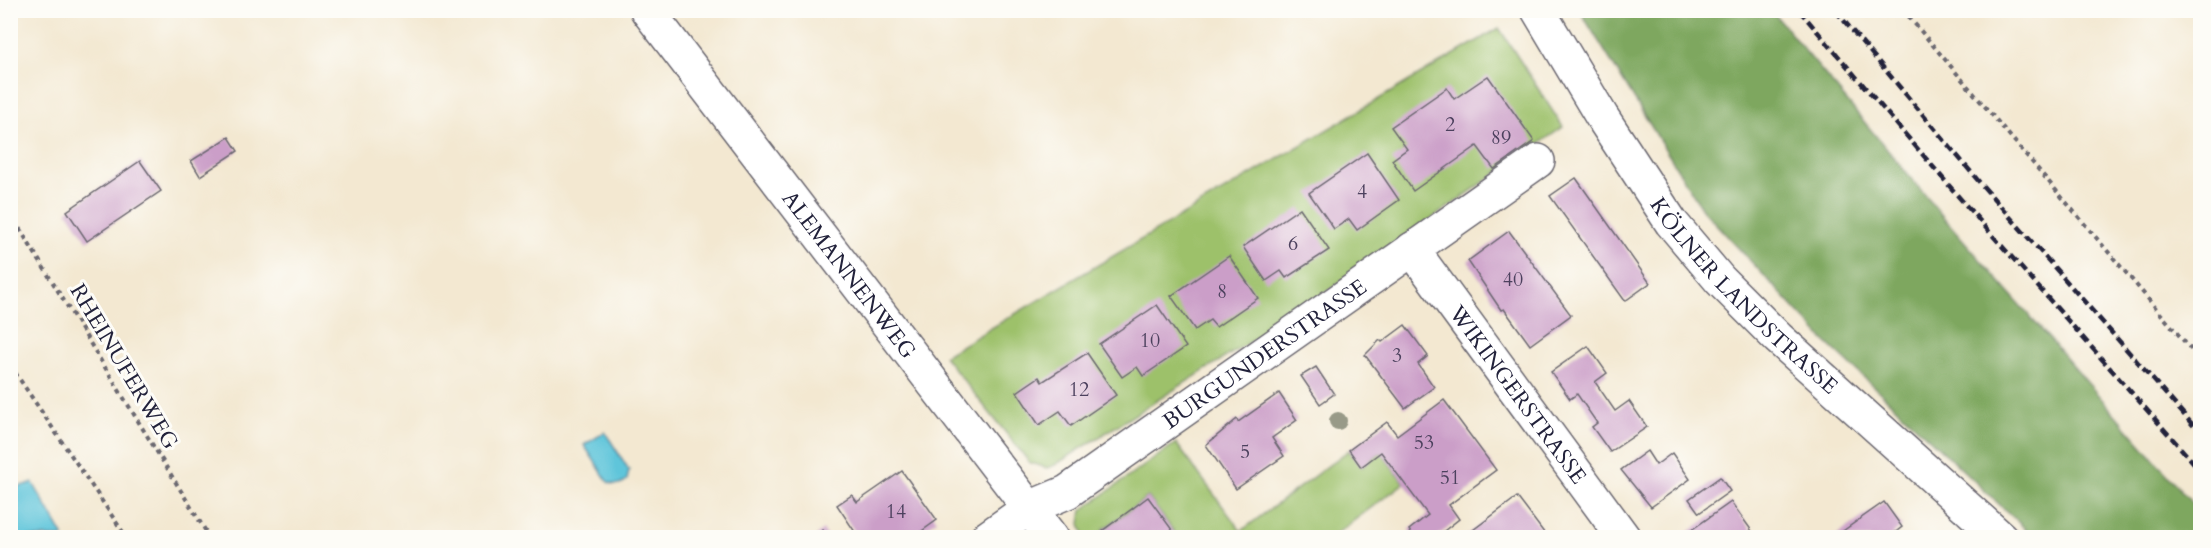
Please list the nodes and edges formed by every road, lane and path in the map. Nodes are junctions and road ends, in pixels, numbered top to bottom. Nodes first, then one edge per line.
1 (647, 10) edge
2 (1538, 10) edge
3 (1903, 10) edge
4 (1538, 161) dead end
5 (10, 213) edge
6 (1412, 249) junction
7 (2200, 360) edge
8 (10, 365) edge
9 (1029, 508) junction
10 (127, 537) edge
11 (210, 537) edge
12 (987, 537) edge
13 (1052, 537) edge
14 (1624, 537) edge
15 (2001, 537) edge

1 - 9 street, ALEMANNENWEG
2 - 15 street, KÖLNER LANDSTRASSE
3 - 7 path
4 - 6 street, BURGUNDERSTRASSE
5 - 11 path, RHEINUFERWEG
6 - 9 street, BURGUNDERSTRASSE
6 - 14 street, WIKINGERSTRASSE
8 - 10 path
9 - 12 street, BURGUNDERSTRASSE
9 - 13 street, ALEMANNENWEG

